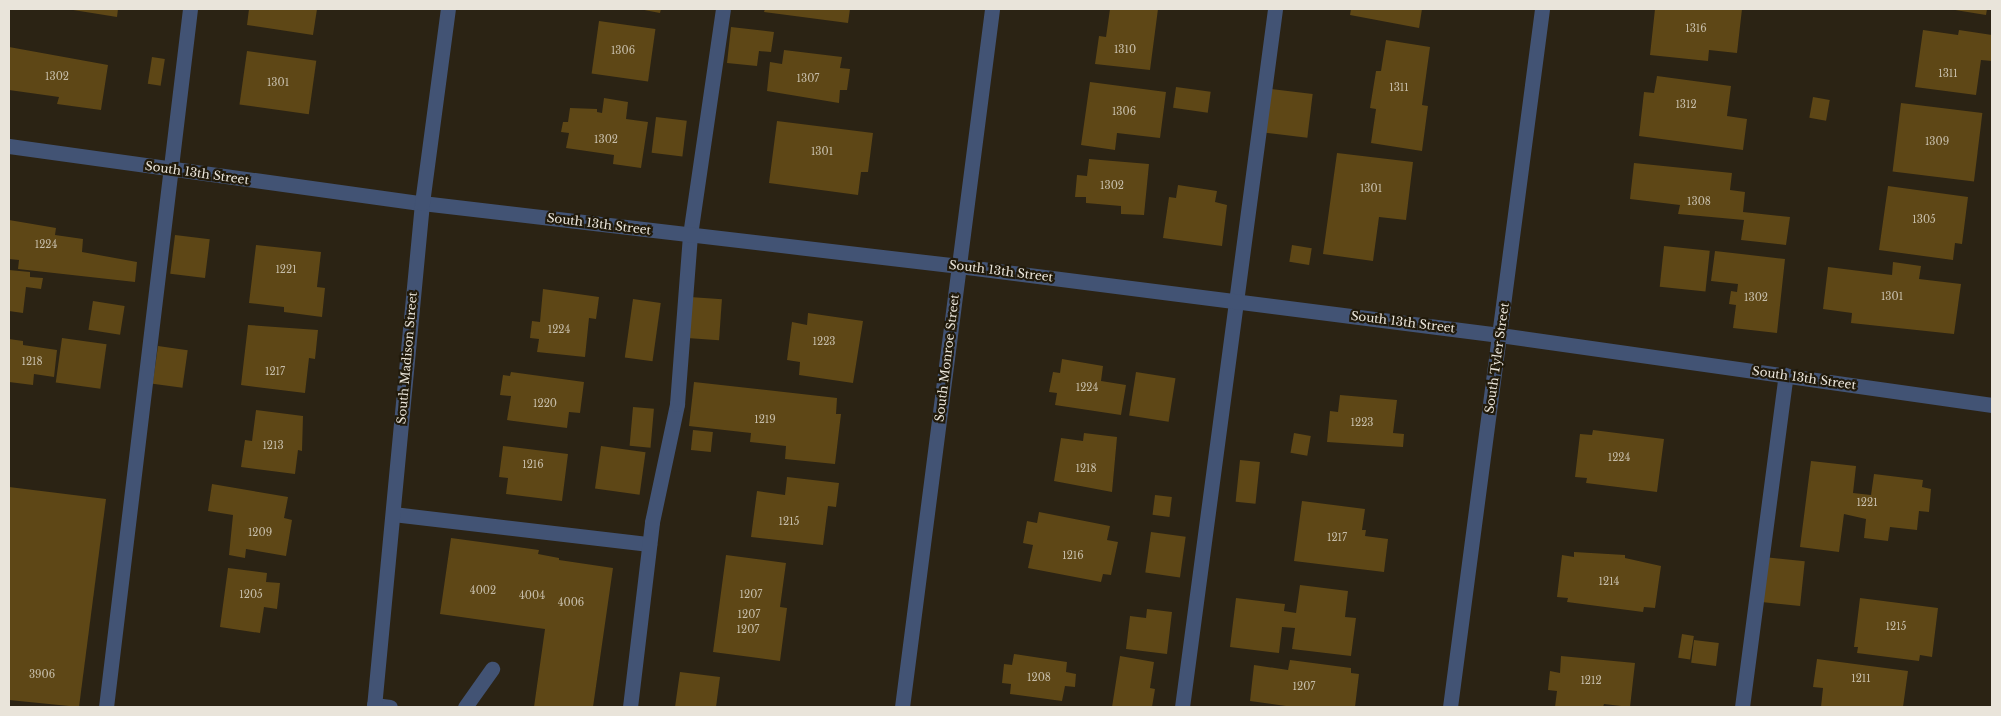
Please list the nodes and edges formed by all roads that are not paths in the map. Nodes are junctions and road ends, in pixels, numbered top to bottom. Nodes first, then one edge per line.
1 (190, 9) edge
2 (448, 9) edge
3 (723, 9) edge
4 (992, 9) edge
5 (1275, 9) edge
6 (1542, 9) edge
7 (9, 146) edge
8 (169, 170) junction
9 (422, 203) junction
10 (690, 235) junction
11 (959, 266) junction
12 (1236, 301) junction
13 (1500, 335) junction
14 (1786, 375) junction
15 (1992, 405) edge
16 (392, 514) junction
17 (649, 544) junction
18 (492, 669) dead end
19 (374, 706) edge
20 (106, 707) edge
21 (390, 707) edge
22 (465, 707) edge
23 (630, 707) edge
24 (902, 707) edge
25 (1182, 707) edge
26 (1450, 707) edge
27 (1742, 707) edge

1 - 8 street
2 - 9 street, South Madison Street
3 - 10 street
4 - 11 street, South Monroe Street
5 - 12 street
6 - 13 street, South Tyler Street
7 - 8 street, South 13th Street
8 - 9 street, South 13th Street
8 - 20 street
9 - 10 street, South 13th Street
9 - 16 street, South Madison Street
10 - 11 street, South 13th Street
10 - 17 street
11 - 12 street, South 13th Street
11 - 24 street, South Monroe Street
12 - 13 street, South 13th Street
12 - 25 street
13 - 14 street, South 13th Street
13 - 26 street, South Tyler Street
14 - 15 street, South 13th Street
14 - 27 street
16 - 17 street
16 - 19 street, South Madison Street
17 - 23 street
18 - 22 street
19 - 21 street

